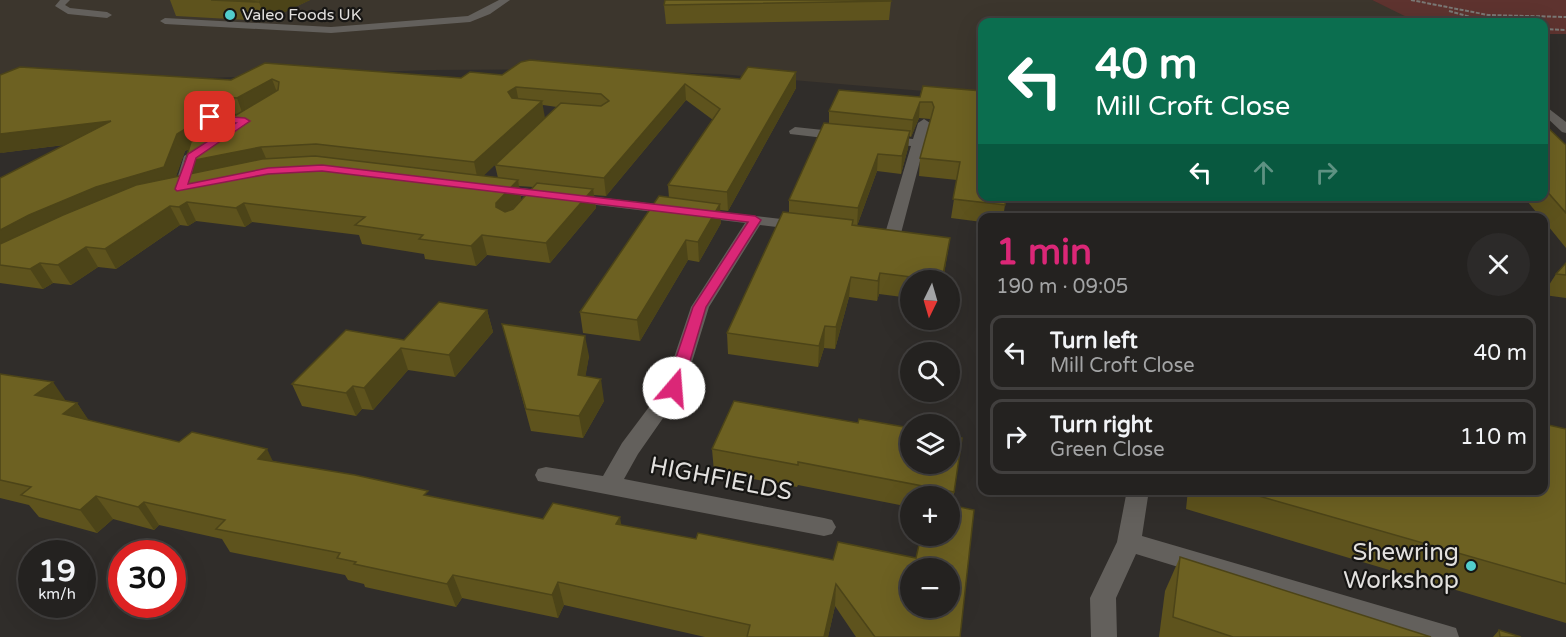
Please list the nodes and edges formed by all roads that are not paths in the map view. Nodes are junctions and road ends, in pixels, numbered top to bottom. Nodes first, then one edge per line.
1 (65, 0) edge
2 (505, 0) edge
3 (107, 15) dead end
4 (165, 21) dead end
5 (1548, 113) edge
6 (924, 123) edge
7 (1566, 129) edge
8 (795, 131) dead end
9 (851, 136) edge
10 (873, 139) edge
11 (918, 143) junction
12 (209, 144) edge
13 (498, 173) edge
14 (203, 184) edge
15 (537, 194) junction
16 (524, 209) edge
17 (755, 220) junction
18 (812, 227) edge
19 (912, 240) edge
20 (546, 475) dead end
21 (609, 485) junction
22 (1137, 495) edge
23 (824, 527) dead end
24 (1129, 542) junction
25 (1104, 637) edge
26 (1446, 637) edge

1 - 3 street
2 - 4 street
5 - 7 street
6 - 11 street
8 - 9 street
10 - 11 street
11 - 19 street
12 - 14 street
13 - 15 street
15 - 16 street
15 - 17 street
17 - 18 street
17 - 21 street, HIGHFIELDS
20 - 21 street, HIGHFIELDS
21 - 23 street, HIGHFIELDS
22 - 24 street
24 - 25 street
24 - 26 street

